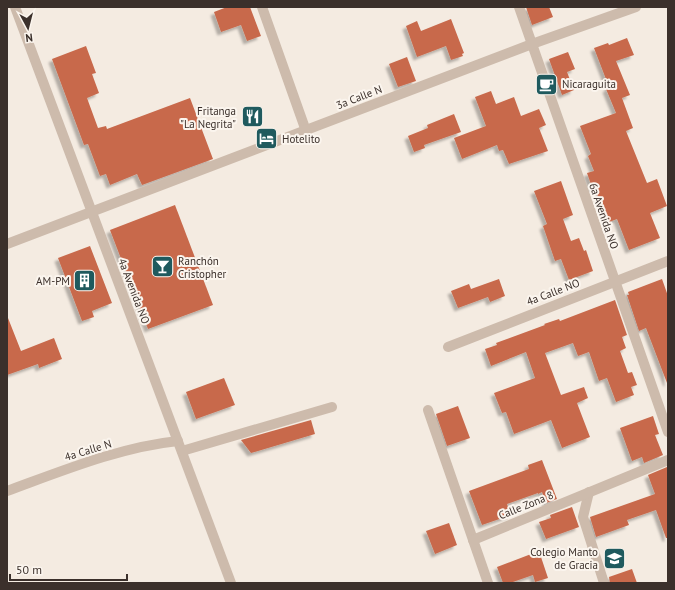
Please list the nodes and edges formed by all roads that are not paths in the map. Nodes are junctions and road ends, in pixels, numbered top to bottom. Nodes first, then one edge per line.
1 (15, 7) edge
2 (262, 7) edge
3 (518, 7) edge
4 (636, 7) edge
5 (532, 44) junction
6 (306, 130) junction
7 (92, 212) junction
8 (7, 244) edge
9 (668, 261) edge
10 (614, 281) junction
11 (448, 346) dead end
12 (332, 407) dead end
13 (428, 410) dead end
14 (668, 432) edge
15 (178, 441) junction
16 (182, 452) junction
17 (668, 460) edge
18 (7, 491) edge
19 (589, 492) junction
20 (473, 540) junction
21 (231, 583) edge
22 (488, 583) edge
23 (604, 583) edge

1 - 7 street, 4a Avenida NO
2 - 6 street
3 - 5 street, 6a Avenida NO
4 - 5 street, 3a Calle N
5 - 6 street, 3a Calle N
5 - 10 street, 6a Avenida NO
6 - 7 street, 3a Calle N
7 - 8 street, 3a Calle N
7 - 15 street, 4a Avenida NO
9 - 10 street, 4a Calle NO
10 - 11 street, 4a Calle NO
10 - 14 street, 6a Avenida NO
12 - 16 street
13 - 20 street
15 - 16 street, 4a Avenida NO
15 - 18 street, 4a Calle N
16 - 21 street, 4a Avenida NO
17 - 19 street, Calle Zona 8
19 - 20 street, Calle Zona 8
19 - 23 street
20 - 22 street

